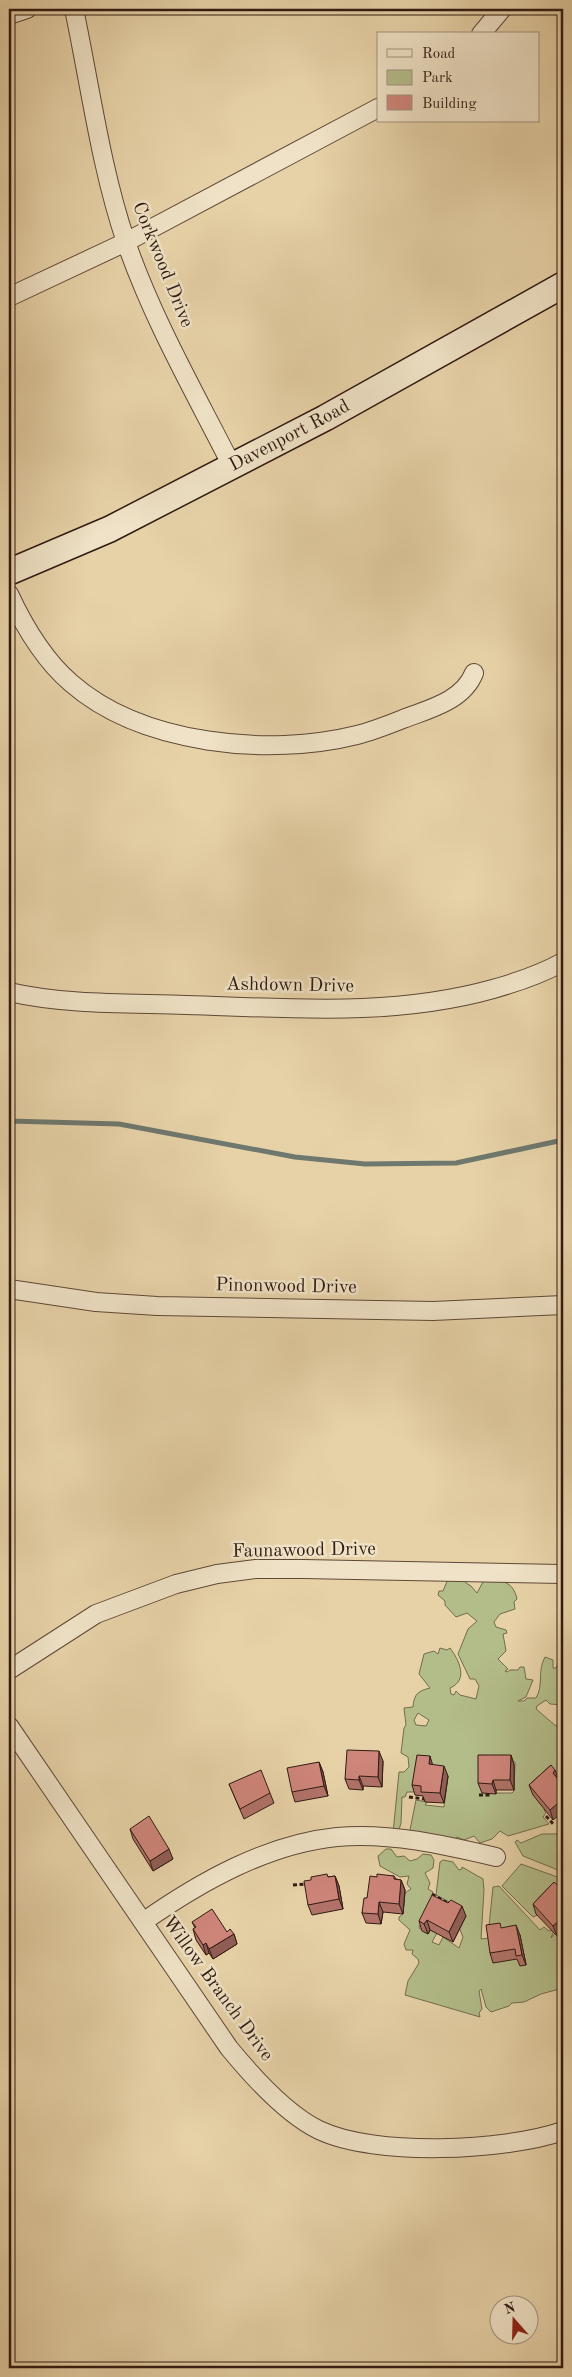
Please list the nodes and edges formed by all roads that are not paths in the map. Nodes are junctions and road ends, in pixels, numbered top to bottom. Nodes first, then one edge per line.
1 (27, 9) edge
2 (74, 9) edge
3 (502, 9) edge
4 (9, 15) edge
5 (483, 32) edge
6 (377, 109) edge
7 (126, 242) junction
8 (563, 285) edge
9 (9, 297) edge
10 (232, 466) junction
11 (9, 572) edge
12 (9, 594) edge
13 (474, 673) dead end
14 (563, 962) edge
15 (9, 992) edge
16 (9, 1288) edge
17 (563, 1305) edge
18 (563, 1574) edge
19 (9, 1670) edge
20 (9, 1726) edge
21 (496, 1857) dead end
22 (143, 1922) junction
23 (563, 2131) edge

1 - 4 street
2 - 7 street, Corkwood Drive
3 - 5 street
6 - 7 street
7 - 9 street
7 - 10 street, Corkwood Drive
8 - 10 street, Davenport Road
10 - 11 street, Davenport Road
12 - 13 street
14 - 15 street, Ashdown Drive
16 - 17 street, Pinonwood Drive
18 - 19 street, Faunawood Drive
20 - 22 street, Willow Branch Drive
21 - 22 street
22 - 23 street, Willow Branch Drive

